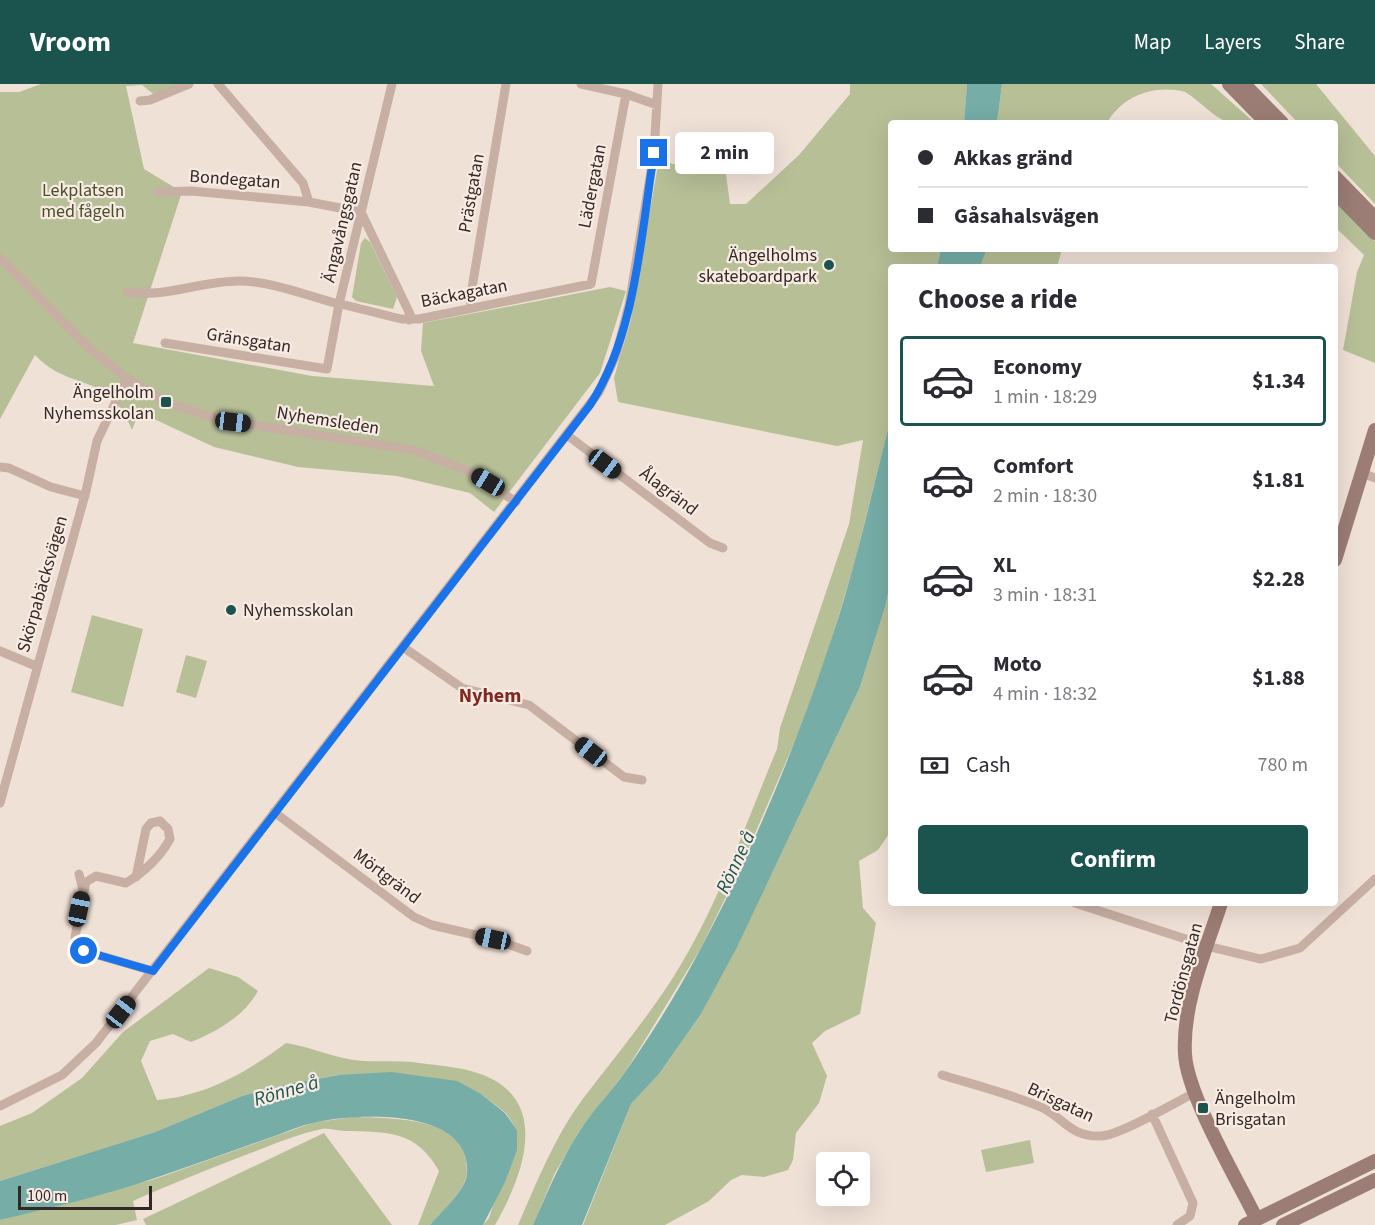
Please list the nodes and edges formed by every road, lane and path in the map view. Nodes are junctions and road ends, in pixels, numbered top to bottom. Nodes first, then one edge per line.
1 (189, 84) edge
2 (218, 84) edge
3 (392, 84) edge
4 (506, 84) edge
5 (581, 84) edge
6 (658, 84) edge
7 (1229, 84) edge
8 (1244, 84) edge
9 (626, 94) junction
10 (140, 101) dead end
11 (657, 105) junction
12 (1264, 120) edge
13 (1279, 120) edge
14 (1338, 180) edge
15 (158, 192) dead end
16 (1338, 195) edge
17 (309, 202) junction
18 (361, 212) junction
19 (1375, 218) edge
20 (1375, 233) edge
21 (0, 258) edge
22 (591, 284) joint
23 (128, 292) dead end
24 (342, 304) junction
25 (472, 308) junction
26 (409, 320) junction
27 (165, 343) dead end
28 (327, 369) joint
29 (127, 378) junction
30 (1375, 430) edge
31 (567, 435) junction
32 (0, 467) edge
33 (1369, 475) edge
34 (85, 496) junction
35 (516, 502) junction
36 (723, 548) dead end
37 (1338, 552) edge
38 (403, 647) junction
39 (0, 651) edge
40 (36, 666) junction
41 (642, 780) dead end
42 (0, 803) edge
43 (274, 812) junction
44 (79, 874) dead end
45 (135, 877) junction
46 (1375, 879) edge
47 (83, 890) junction
48 (1084, 906) edge
49 (1220, 906) edge
50 (1207, 946) junction
51 (527, 951) dead end
52 (153, 971) junction
53 (942, 1075) dead end
54 (1196, 1092) junction
55 (0, 1106) edge
56 (1152, 1114) junction
57 (1375, 1161) edge
58 (1375, 1180) edge
59 (1253, 1223) edge
60 (1177, 1225) edge
61 (1283, 1225) edge

1 - 10 street
2 - 17 street
3 - 18 street, Ängavångsgatan
4 - 25 street, Prästgatan
5 - 9 street
6 - 11 street
7 - 12 street
8 - 13 street
9 - 11 street
9 - 22 street, Lädergatan
11 - 31 street
14 - 19 street
15 - 17 street, Bondegatan
16 - 20 street
17 - 18 street, Bondegatan
18 - 24 street, Ängavångsgatan
18 - 26 street
21 - 29 street, Nyhemsleden
22 - 25 street, Bäckagatan
23 - 24 street, Bäckagatan
24 - 26 street, Bäckagatan
24 - 28 street, Ängavångsgatan
25 - 26 street, Bäckagatan
27 - 28 street, Gränsgatan
29 - 34 street, Skörpabäcksvägen
29 - 35 street, Nyhemsleden
30 - 33 street
31 - 35 street
31 - 36 street, Ålagränd
32 - 34 street
33 - 37 street
34 - 40 street, Skörpabäcksvägen
35 - 38 street
38 - 41 street
38 - 43 street
39 - 40 street
40 - 42 street, Skörpabäcksvägen
43 - 51 street, Mörtgränd
43 - 52 street
44 - 47 street
45 - 45 street
45 - 47 street
46 - 50 street
47 - 52 street
48 - 50 street
49 - 50 street, Tordönsgatan
50 - 54 street, Tordönsgatan
52 - 55 street
53 - 56 street, Brisgatan
54 - 56 street, Brisgatan
54 - 59 street, Tordönsgatan
56 - 60 street
57 - 59 street
58 - 61 street

